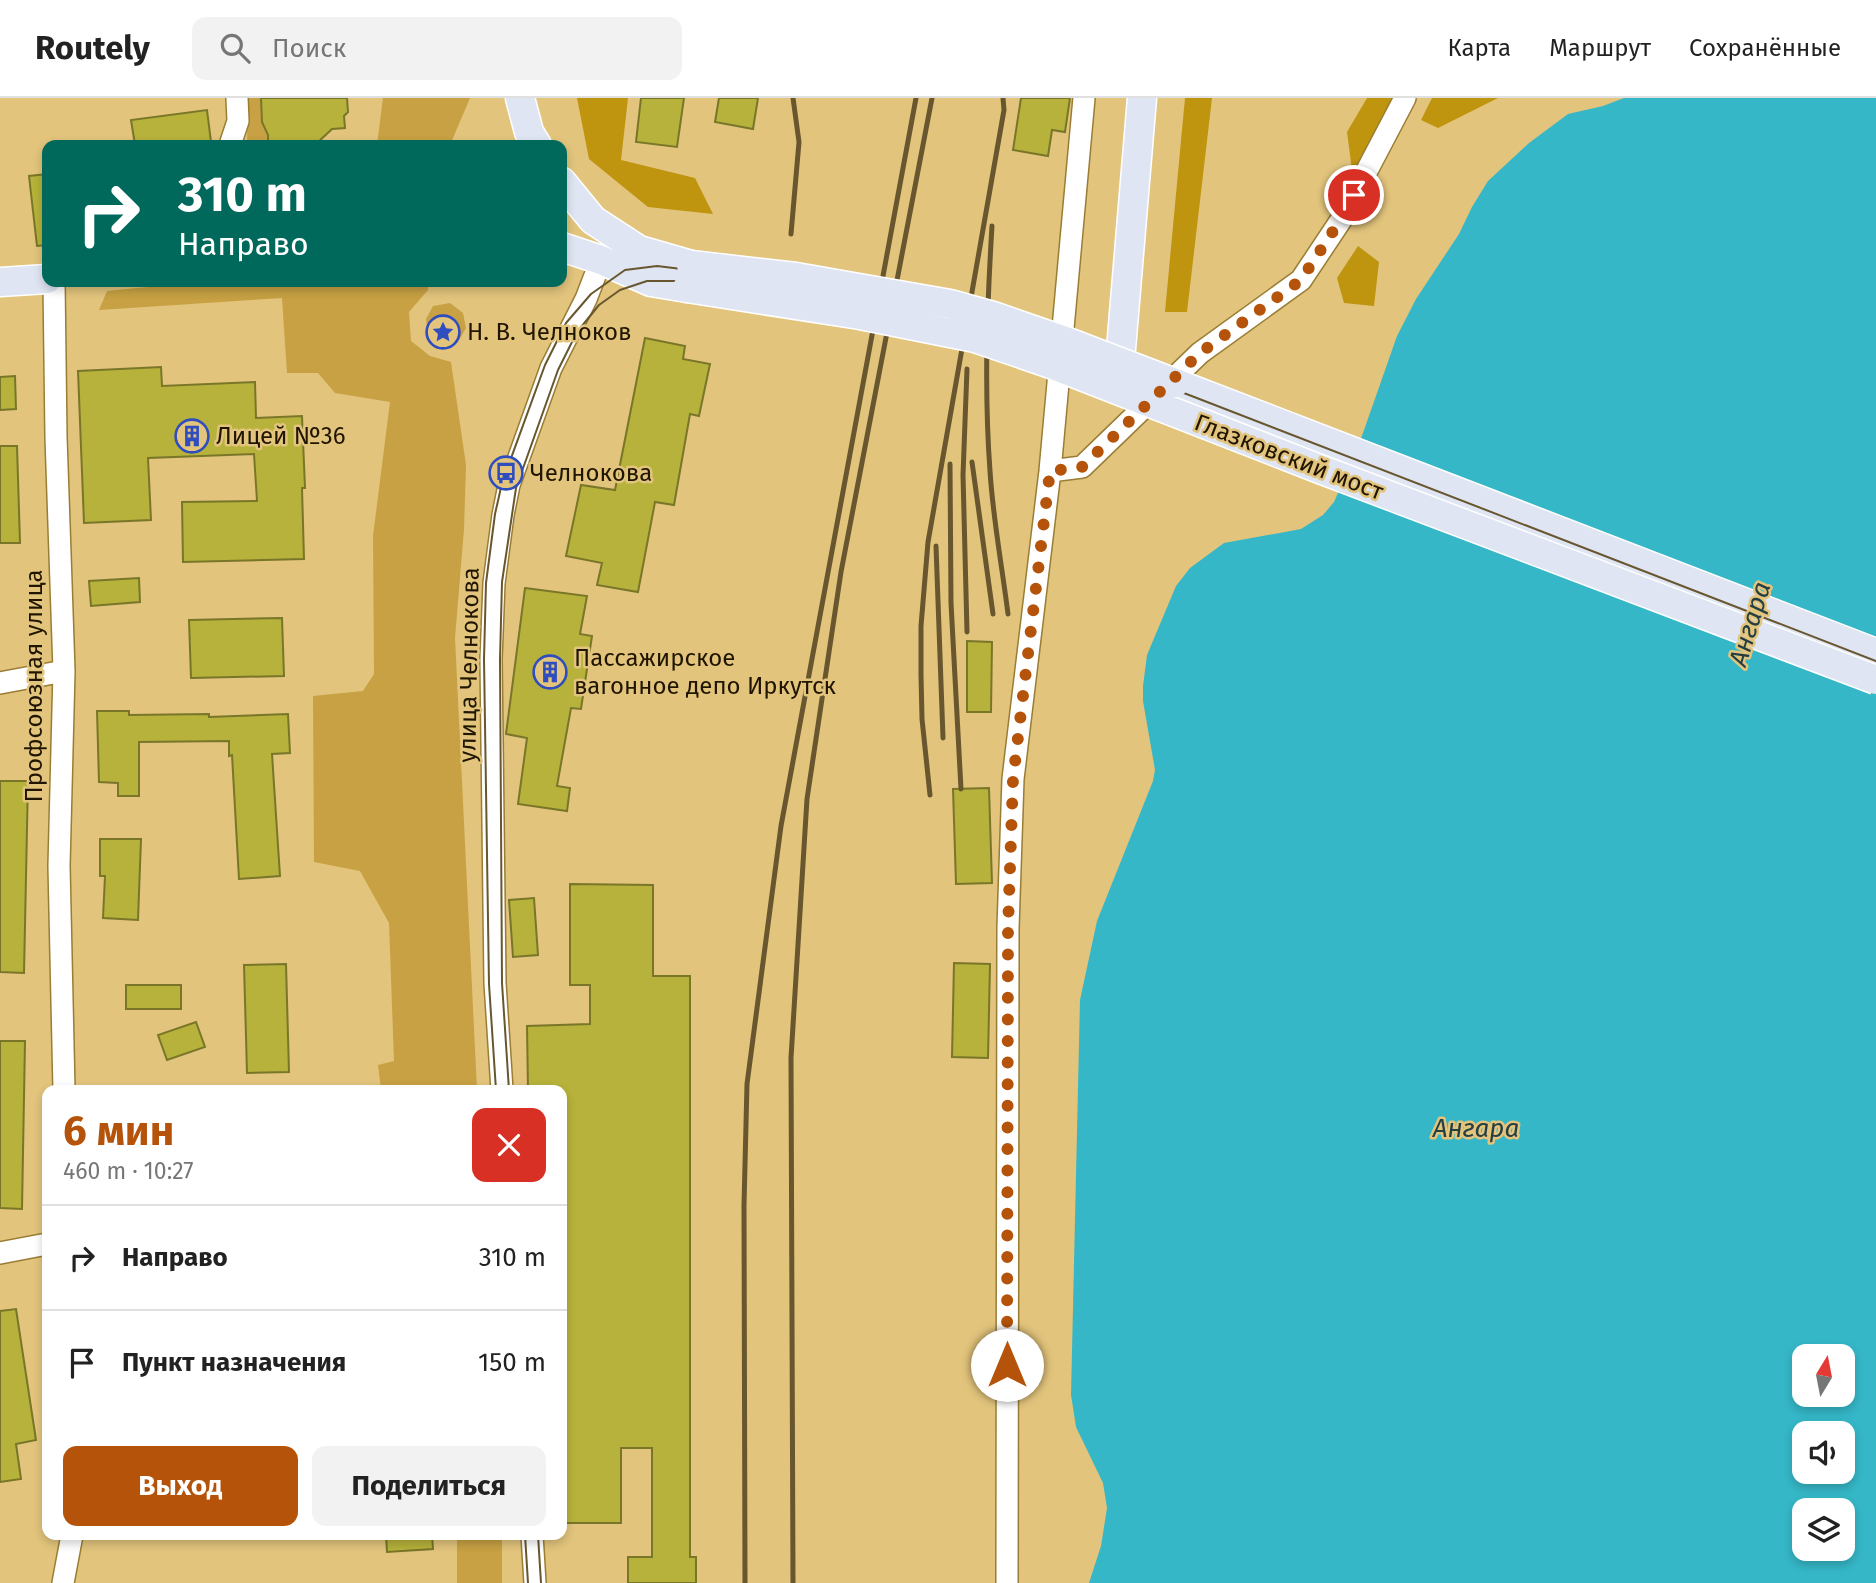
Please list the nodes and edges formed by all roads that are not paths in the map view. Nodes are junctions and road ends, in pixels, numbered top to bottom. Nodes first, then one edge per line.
1 (237, 98) edge
2 (520, 98) edge
3 (1084, 98) edge
4 (1142, 98) edge
5 (1405, 98) edge
6 (232, 140) edge
7 (531, 140) edge
8 (567, 188) edge
9 (567, 249) edge
10 (639, 250) junction
11 (601, 260) junction
12 (689, 276) junction
13 (42, 278) edge
14 (0, 282) edge
15 (54, 287) edge
16 (1120, 361) junction
17 (1050, 471) junction
18 (1876, 653) edge
19 (64, 671) junction
20 (1876, 680) edge
21 (0, 683) edge
22 (64, 1085) edge
23 (502, 1085) edge
24 (42, 1245) edge
25 (0, 1254) edge
26 (71, 1540) edge
27 (532, 1540) edge
28 (63, 1583) edge
29 (535, 1583) edge
30 (1007, 1583) edge

1 - 6 street
2 - 7 main road
3 - 17 street
4 - 16 main road
5 - 17 street
8 - 10 main road
9 - 11 main road
10 - 11 main road
10 - 12 main road
11 - 12 main road
11 - 23 street, улица Челнокова
12 - 16 main road, Глазковский мост, bridge
12 - 20 main road, Глазковский мост, bridge
13 - 14 main road
15 - 19 street, Профсоюзная улица
16 - 18 main road, Глазковский мост, bridge
17 - 30 street
19 - 21 street
19 - 22 street, Профсоюзная улица
24 - 25 street
26 - 28 street
27 - 29 street

